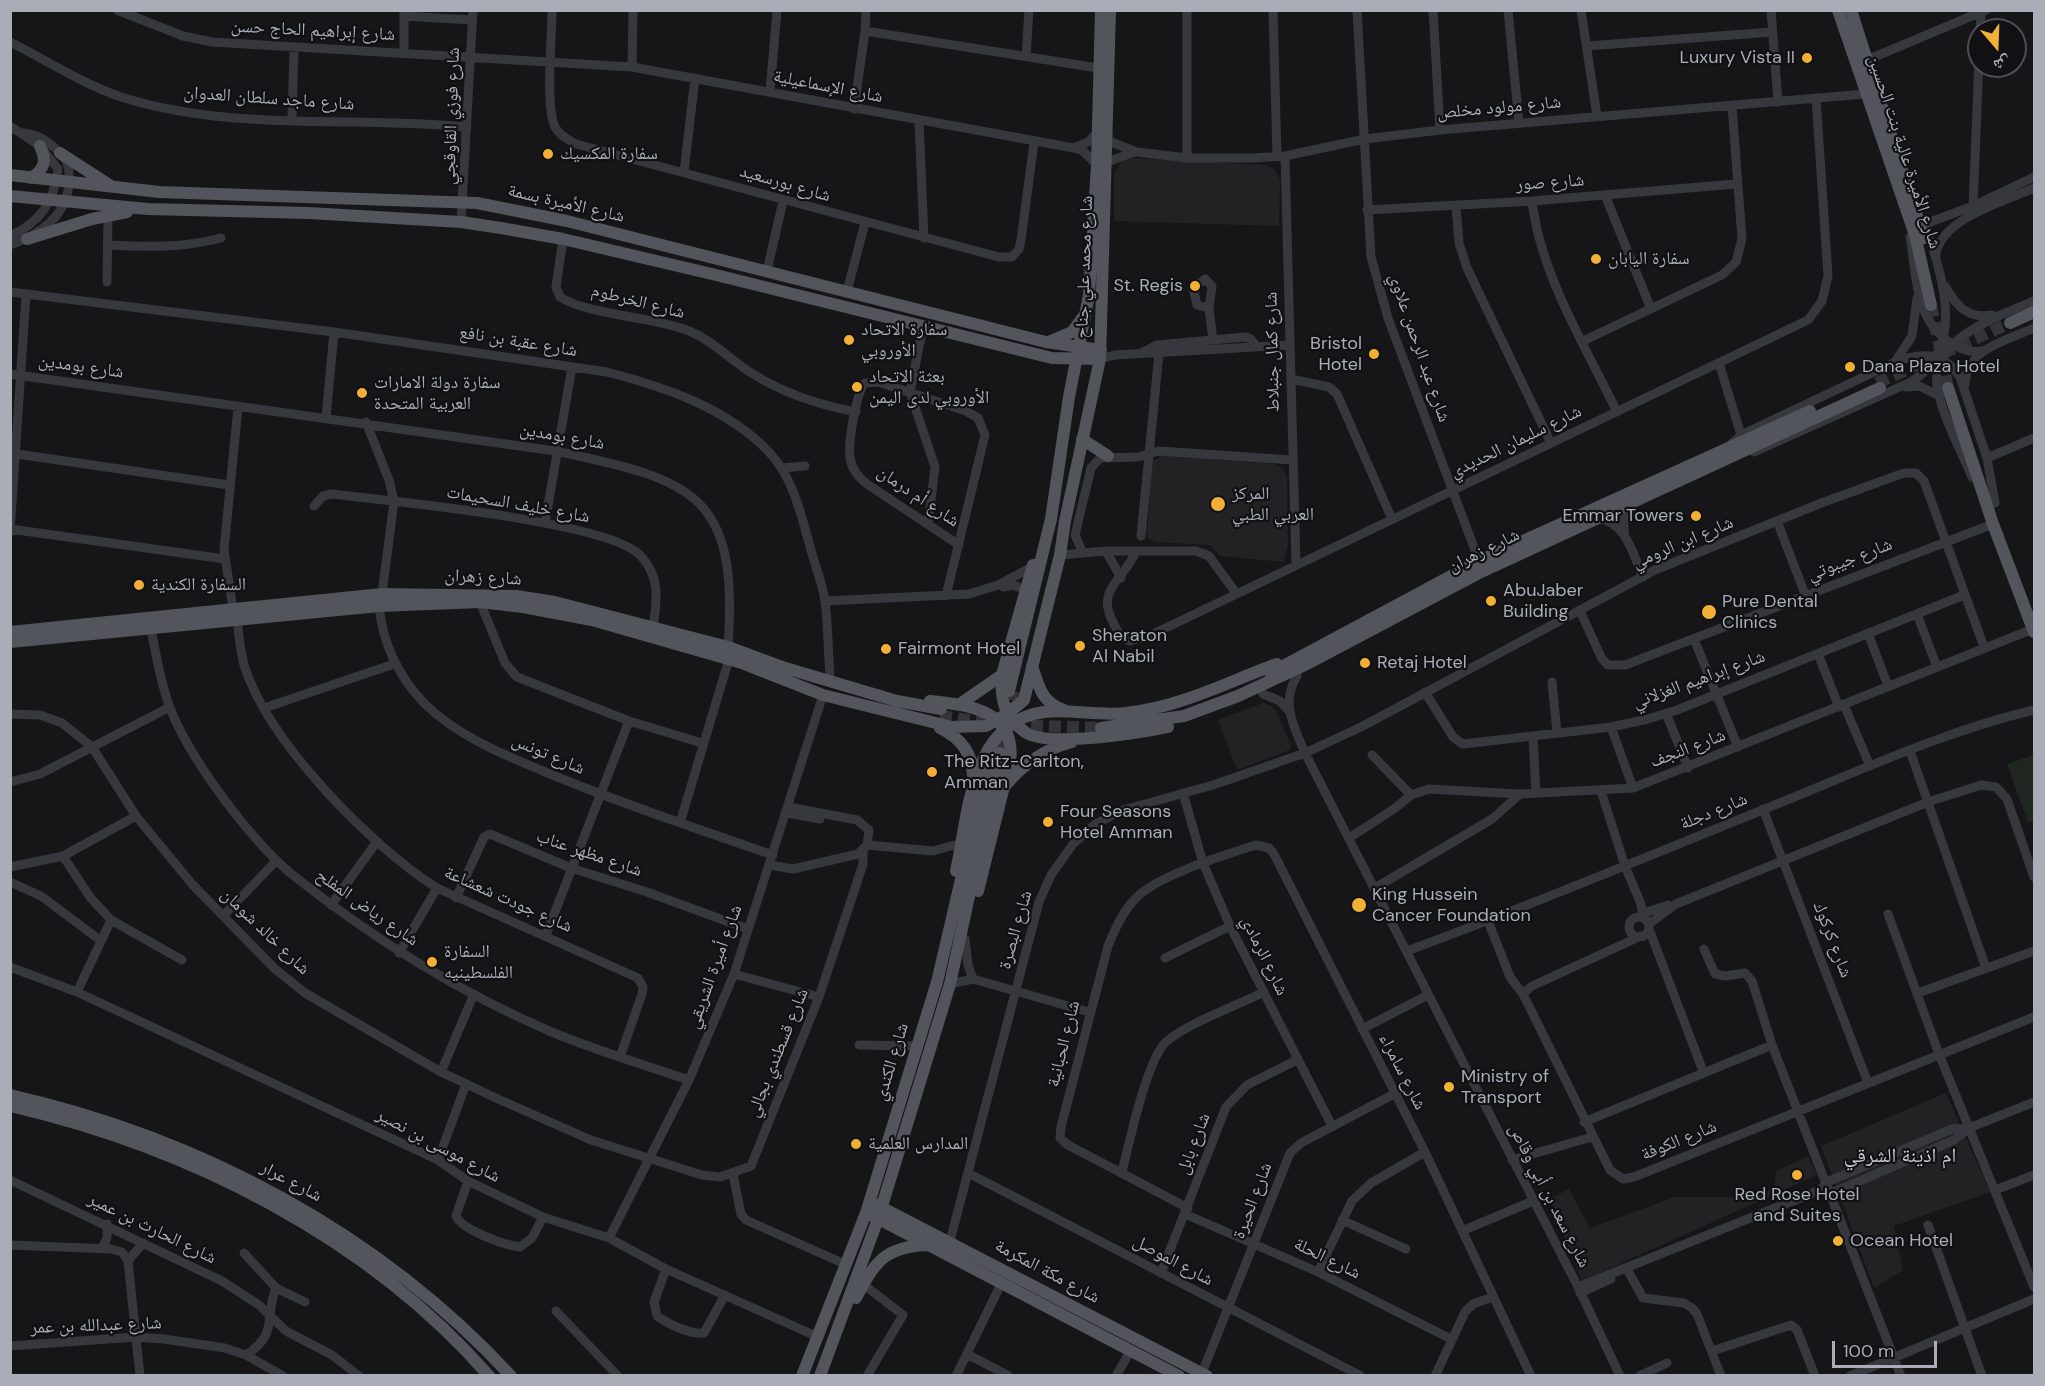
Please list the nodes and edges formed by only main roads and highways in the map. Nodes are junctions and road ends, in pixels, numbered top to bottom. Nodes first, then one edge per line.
1 (1101, 10) edge
2 (1110, 10) edge
3 (1838, 10) edge
4 (1851, 10) edge
5 (1102, 136) junction
6 (40, 146) road end
7 (60, 153) road end
8 (1102, 163) junction
9 (1898, 168) junction
10 (10, 175) edge
11 (31, 178) junction
12 (114, 188) junction
13 (10, 196) edge
14 (148, 209) junction
15 (27, 239) road end
16 (1089, 295) junction
17 (1935, 304) tunnel mouth
18 (2034, 312) edge
19 (2034, 320) edge
20 (1046, 342) junction
21 (1080, 348) junction
22 (1100, 355) junction
23 (1048, 357) junction
24 (1077, 360) junction
25 (1878, 386) tunnel mouth
26 (1952, 390) tunnel mouth
27 (1069, 397) junction
28 (1082, 439) junction
29 (1726, 453) junction
30 (1108, 456) road end
31 (1990, 501) junction
32 (1050, 519) junction
33 (1065, 521) junction
34 (381, 600) junction
35 (235, 614) junction
36 (2034, 614) edge
37 (2034, 630) edge
38 (10, 632) edge
39 (10, 642) edge
40 (732, 652) junction
41 (1306, 659) junction
42 (744, 664) junction
43 (1032, 665) junction
44 (1002, 675) junction
45 (960, 704) junction
46 (1076, 714) junction
47 (926, 722) junction
48 (1005, 722) junction
49 (1101, 724) tunnel mouth
50 (1085, 738) junction
51 (1001, 791) junction
52 (973, 793) junction
53 (937, 982) junction
54 (950, 984) junction
55 (10, 1095) edge
56 (10, 1106) edge
57 (868, 1207) junction
58 (880, 1213) junction
59 (929, 1245) junction
60 (835, 1336) junction
61 (1205, 1374) edge
62 (489, 1376) edge
63 (511, 1376) edge
64 (802, 1376) edge
65 (820, 1376) edge
66 (1179, 1376) edge

1 - 5 main road, شارع محمد علي جناح
2 - 5 main road, شارع محمد علي جناح
3 - 9 main road, شارع الأميرة عالية بنت الحسين
4 - 9 main road, شارع الأميرة عالية بنت الحسين
5 - 8 main road, شارع محمد علي جناح
6 - 11 main road
7 - 12 main road
8 - 16 main road, شارع محمد علي جناح
8 - 22 main road, شارع محمد علي جناح
9 - 17 main road, شارع الأميرة عالية بنت الحسين
10 - 11 main road, شارع الأميرة بسمة
11 - 12 main road, شارع الأميرة بسمة
12 - 20 main road, شارع الأميرة بسمة
13 - 14 main road, شارع الأميرة بسمة
14 - 15 main road
14 - 23 main road, شارع الأميرة بسمة
16 - 20 main road
16 - 21 main road, شارع محمد علي جناح
18 - 19 main road
20 - 21 main road, شارع الأميرة بسمة
21 - 22 main road, شارع الأميرة بسمة
21 - 24 main road, شارع محمد علي جناح
22 - 24 main road, شارع الأميرة بسمة
22 - 28 main road, شارع محمد علي جناح
23 - 24 main road, شارع الأميرة بسمة
23 - 27 main road
24 - 27 main road, شارع محمد علي جناح
25 - 29 main road, شارع زهران
26 - 31 main road
27 - 32 main road, شارع محمد علي جناح
28 - 30 main road
28 - 33 main road, شارع محمد علي جناح
29 - 41 main road, شارع زهران
29 - 41 main road, شارع زهران
31 - 36 main road
31 - 37 main road
32 - 33 main road, شارع محمد علي جناح
32 - 44 main road, شارع محمد علي جناح
33 - 43 main road, شارع محمد علي جناح
34 - 35 main road, شارع زهران
34 - 40 main road, شارع زهران
34 - 40 main road, شارع زهران
35 - 38 main road, شارع زهران
35 - 39 main road, شارع زهران
40 - 42 main road, شارع زهران
40 - 42 main road, شارع زهران
40 - 45 main road
41 - 46 main road
41 - 49 main road, شارع زهران
41 - 50 main road
42 - 47 main road
43 - 46 main road
43 - 48 main road, شارع محمد علي جناح
44 - 45 main road
44 - 48 main road, شارع محمد علي جناح
45 - 48 main road
46 - 48 main road
47 - 48 main road
47 - 52 main road
48 - 50 main road
48 - 51 main road
48 - 52 main road
50 - 51 main road
51 - 54 main road
52 - 53 main road
53 - 54 main road, شارع الكندي
53 - 57 main road, شارع الكندي
54 - 58 main road, شارع الكندي
55 - 63 main road, شارع عرار
56 - 62 main road, شارع عرار
57 - 58 main road, شارع مكة المكرمة
57 - 64 main road, شارع الكندي
58 - 59 main road, شارع مكة المكرمة
58 - 60 main road, شارع الكندي
58 - 61 main road, شارع مكة المكرمة
59 - 60 main road
59 - 66 main road, شارع مكة المكرمة
60 - 65 main road, شارع الكندي

